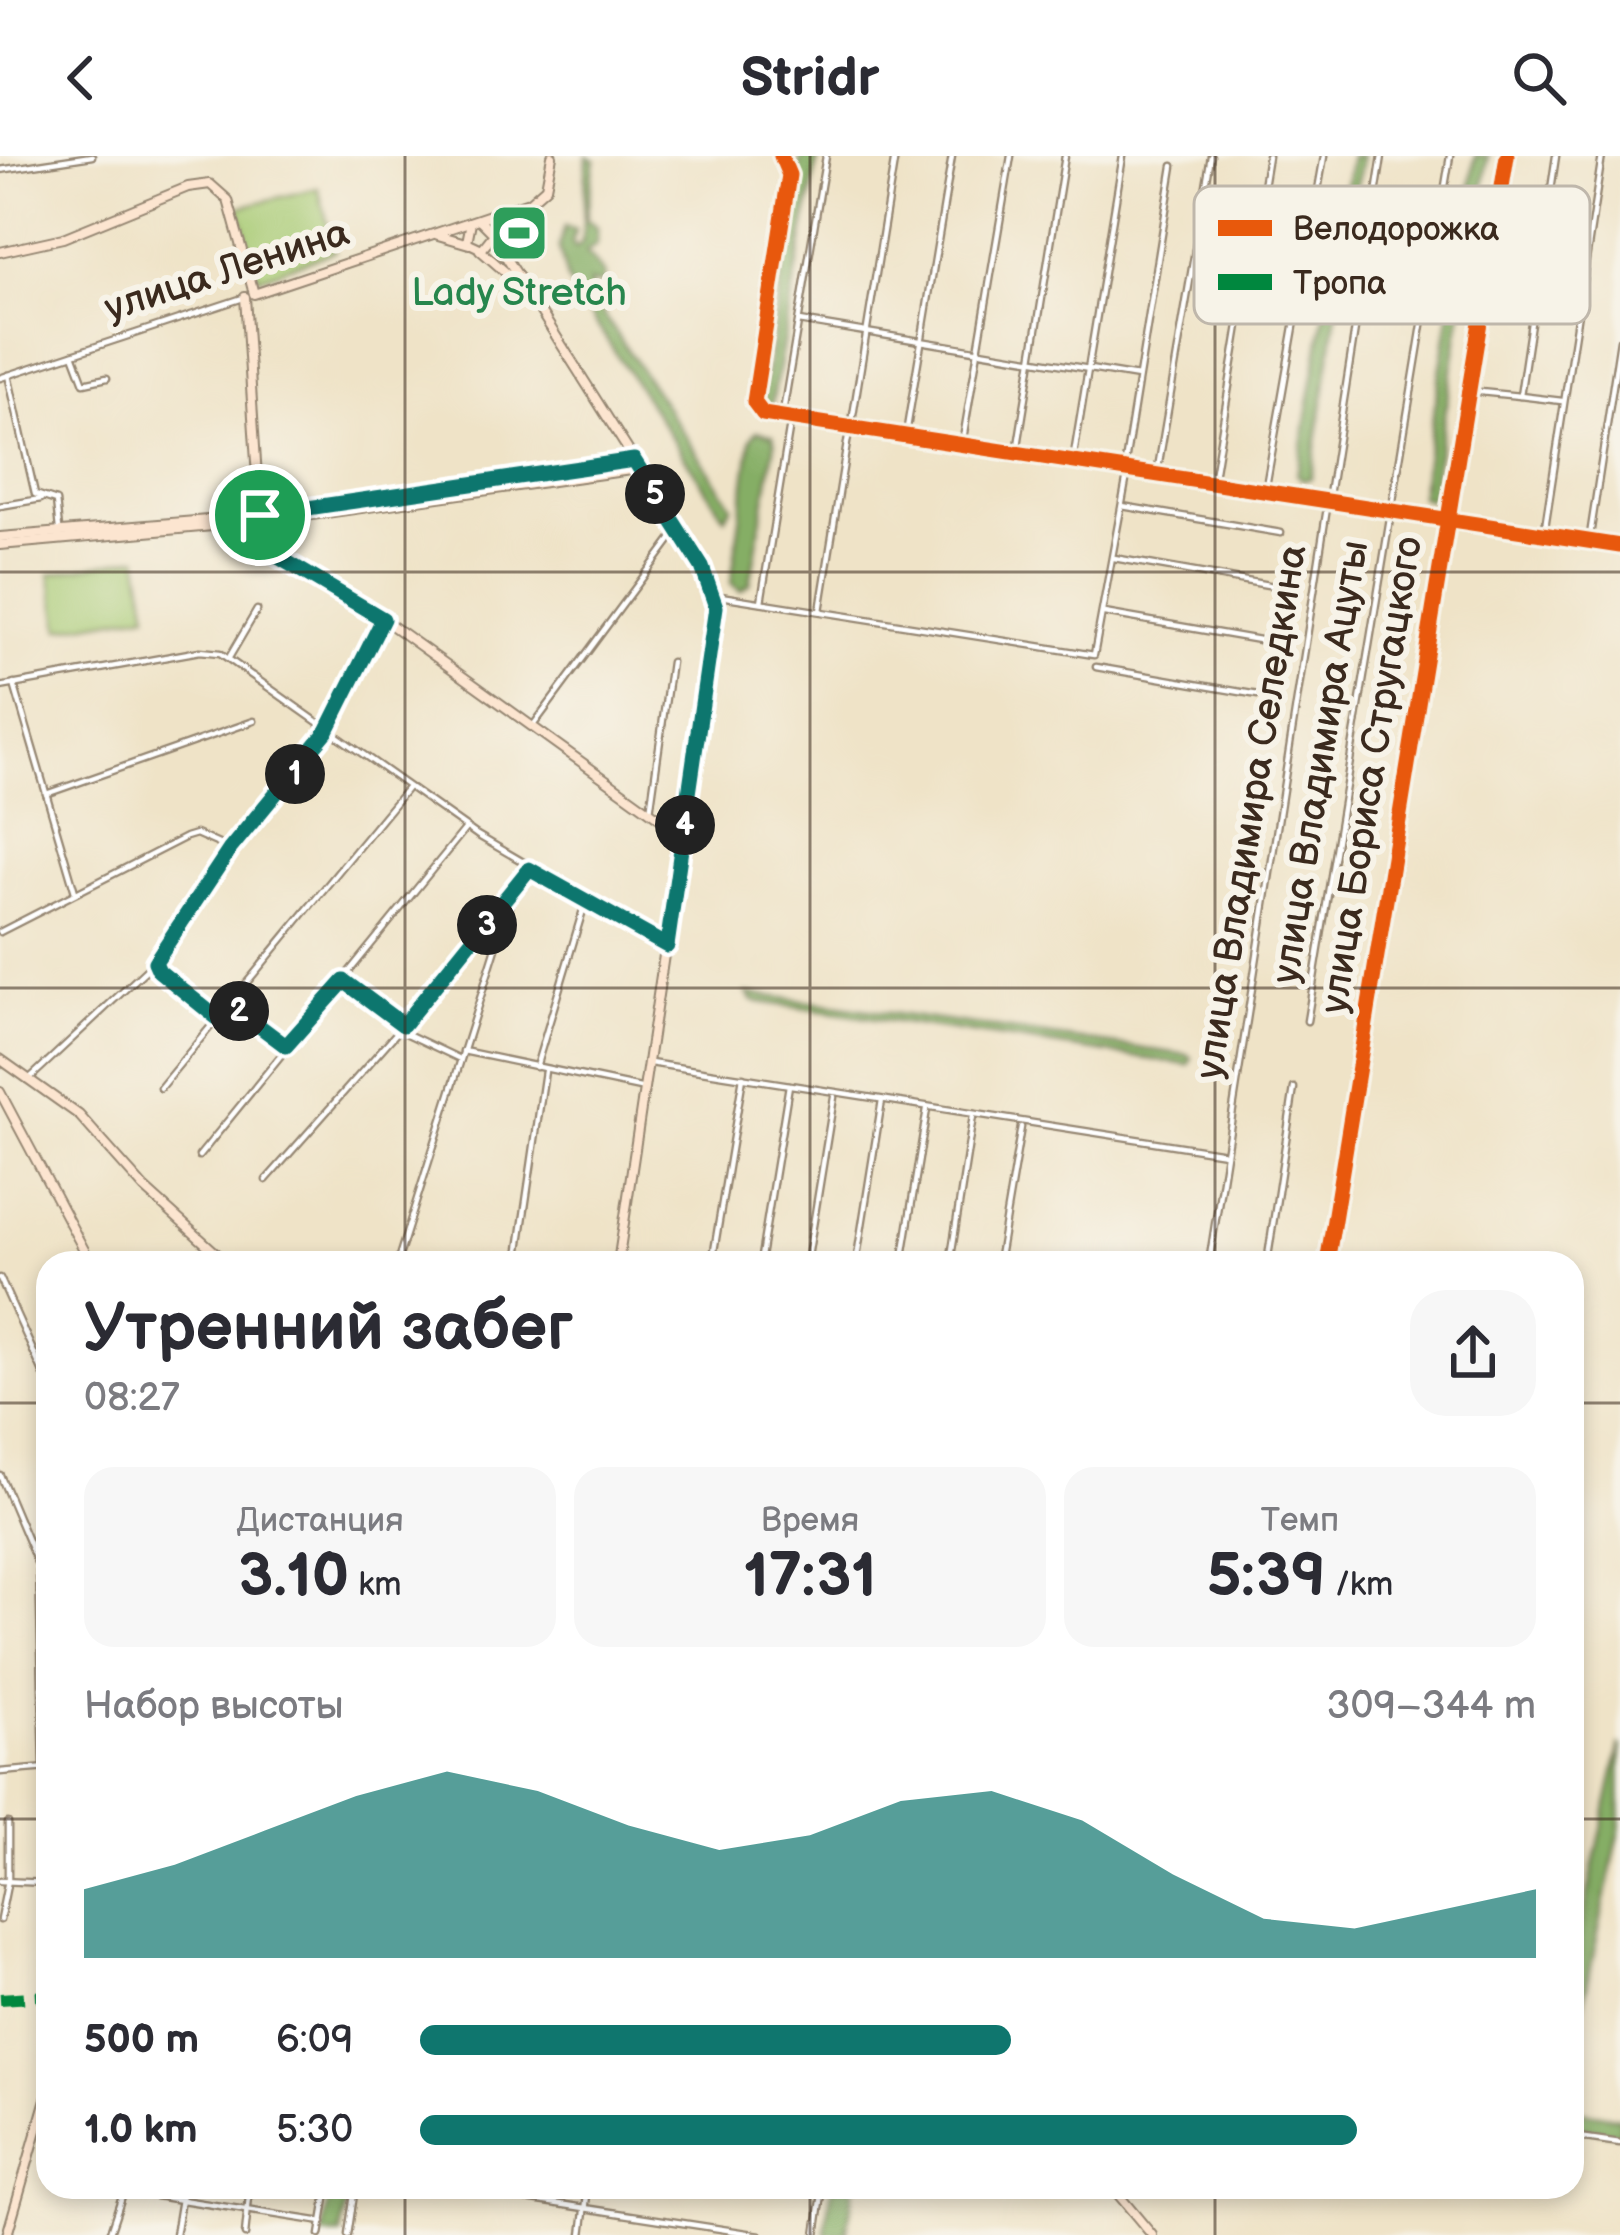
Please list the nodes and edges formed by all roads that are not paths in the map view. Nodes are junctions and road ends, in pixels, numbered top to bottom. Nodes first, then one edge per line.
1 (92, 156) edge
2 (552, 156) edge
3 (781, 156) edge
4 (826, 156) edge
5 (895, 156) edge
6 (952, 156) edge
7 (1010, 156) edge
8 (1065, 156) edge
9 (1123, 156) edge
10 (1211, 156) edge
11 (1268, 156) edge
12 (1324, 156) edge
13 (1382, 156) edge
14 (1450, 156) edge
15 (1507, 156) edge
16 (1556, 156) edge
17 (1602, 156) edge
18 (1173, 166) dead end
19 (0, 170) edge
20 (1206, 186) edge
21 (1263, 186) edge
22 (1319, 186) edge
23 (1377, 186) edge
24 (1445, 186) edge
25 (1502, 186) edge
26 (1552, 186) edge
27 (512, 209) junction
28 (475, 220) junction
29 (497, 233) junction
30 (1590, 233) edge
31 (430, 235) junction
32 (474, 246) junction
33 (0, 252) edge
34 (1194, 256) edge
35 (249, 296) junction
36 (532, 300) junction
37 (799, 321) junction
38 (1239, 324) edge
39 (1295, 324) edge
40 (1356, 324) edge
41 (1421, 324) edge
42 (1481, 324) edge
43 (1531, 324) edge
44 (1576, 324) edge
45 (866, 331) junction
46 (1620, 340) edge
47 (922, 341) junction
48 (977, 350) junction
49 (73, 354) junction
50 (1032, 359) junction
51 (1088, 367) junction
52 (4, 377) edge
53 (1138, 377) junction
54 (107, 378) dead end
55 (1470, 391) junction
56 (1520, 396) junction
57 (1564, 401) junction
58 (782, 418) junction
59 (851, 428) junction
60 (789, 430) dead end
61 (906, 436) junction
62 (848, 437) dead end
63 (962, 445) junction
64 (1017, 453) junction
65 (1073, 461) junction
66 (636, 465) junction
67 (1126, 470) junction
68 (1157, 474) junction
69 (1213, 483) junction
70 (1265, 492) junction
71 (41, 500) junction
72 (1328, 501) junction
73 (0, 506) edge
74 (1122, 506) junction
75 (1388, 511) junction
76 (260, 518) junction
77 (1448, 520) junction
78 (678, 530) junction
79 (59, 532) junction
80 (1280, 533) dead end
81 (1544, 534) junction
82 (0, 541) edge
83 (1589, 542) junction
84 (1620, 546) edge
85 (1114, 558) junction
86 (1274, 586) dead end
87 (714, 595) junction
88 (761, 602) junction
89 (257, 610) dead end
90 (820, 611) junction
91 (1104, 613) junction
92 (383, 619) junction
93 (1265, 641) dead end
94 (1097, 652) junction
95 (229, 657) junction
96 (671, 662) dead end
97 (14, 684) junction
98 (0, 687) edge
99 (1258, 695) dead end
100 (254, 722) dead end
101 (532, 727) junction
102 (327, 731) junction
103 (408, 787) junction
104 (46, 794) junction
105 (650, 812) junction
106 (466, 828) junction
107 (684, 836) junction
108 (230, 849) junction
109 (529, 869) junction
110 (75, 893) junction
111 (513, 894) junction
112 (586, 900) junction
113 (0, 932) edge
114 (667, 946) junction
115 (155, 962) junction
116 (344, 981) junction
117 (230, 1004) junction
118 (217, 1018) junction
119 (1307, 1021) dead end
120 (401, 1028) junction
121 (286, 1046) junction
122 (462, 1051) junction
123 (458, 1058) junction
124 (0, 1059) edge
125 (650, 1063) junction
126 (536, 1069) junction
127 (544, 1071) junction
128 (743, 1077) junction
129 (29, 1079) junction
130 (789, 1085) junction
131 (160, 1088) dead end
132 (1294, 1088) dead end
133 (645, 1089) junction
134 (0, 1092) edge
135 (835, 1095) junction
136 (882, 1100) junction
137 (928, 1107) junction
138 (973, 1116) junction
139 (1021, 1125) junction
140 (1225, 1153) junction
141 (199, 1156) dead end
142 (266, 1180) dead end
143 (85, 1251) edge
144 (214, 1251) edge
145 (401, 1251) edge
146 (519, 1251) edge
147 (620, 1251) edge
148 (714, 1251) edge
149 (762, 1251) edge
150 (809, 1251) edge
151 (858, 1251) edge
152 (904, 1251) edge
153 (952, 1251) edge
154 (1000, 1251) edge
155 (1211, 1251) edge
156 (1269, 1251) edge
157 (1330, 1251) edge
158 (0, 1278) edge
159 (36, 1358) edge
160 (0, 1475) edge
161 (36, 1554) edge
162 (36, 1768) edge
163 (0, 1772) edge
164 (8, 1823) dead end
165 (4, 1881) edge
166 (36, 1882) edge
167 (0, 1921) edge
168 (36, 2134) edge
169 (1584, 2138) edge
170 (1620, 2143) edge
171 (122, 2199) edge
172 (181, 2199) joint
173 (250, 2199) edge
174 (326, 2199) edge
175 (353, 2199) edge
176 (527, 2199) edge
177 (586, 2199) edge
178 (821, 2199) edge
179 (1122, 2199) edge
180 (585, 2208) junction
181 (250, 2209) junction
182 (322, 2222) junction
183 (7, 2235) edge
184 (109, 2235) edge
185 (175, 2235) edge
186 (245, 2235) edge
187 (320, 2235) edge
188 (348, 2235) edge
189 (582, 2235) edge
190 (760, 2235) edge
191 (816, 2235) edge
192 (1152, 2235) edge

1 - 19 street
2 - 27 street
3 - 58 street
4 - 37 street
5 - 45 street
6 - 47 street
7 - 48 street
8 - 50 street
9 - 51 street
10 - 20 street
11 - 21 street
12 - 22 street
13 - 23 street, улица Владимира Селедкина
14 - 24 street, улица Владимира Ацуты
15 - 25 street, улица Бориса Стругацкого
16 - 26 street
17 - 30 street
18 - 53 street
27 - 28 street, улица Ленина
27 - 29 street
28 - 29 street
28 - 31 street, улица Ленина
28 - 32 street
29 - 32 street
29 - 36 street
31 - 32 street
31 - 35 street, улица Ленина
32 - 36 street
33 - 35 street
34 - 68 street
35 - 49 street, улица Ленина
35 - 76 street
36 - 66 street
37 - 45 street
37 - 58 street
38 - 69 street
39 - 70 street
40 - 72 street, улица Владимира Селедкина
41 - 75 street, улица Владимира Ацуты
42 - 55 street, улица Бориса Стругацкого
43 - 56 street
44 - 57 street
45 - 47 street
45 - 59 street
46 - 83 street
47 - 48 street
47 - 61 street
48 - 50 street
48 - 63 street
49 - 52 street, улица Ленина
49 - 54 street
50 - 51 street
50 - 64 street
51 - 53 street
51 - 65 street
52 - 71 street
53 - 67 street
55 - 56 street
55 - 77 street, улица Бориса Стругацкого
56 - 57 street
57 - 81 street
58 - 59 street
59 - 61 street
60 - 88 street
61 - 63 street
62 - 90 street
63 - 64 street
64 - 65 street
65 - 67 street
66 - 76 street
66 - 78 street
67 - 68 street
67 - 74 street
68 - 69 street
69 - 70 street
70 - 72 street
71 - 73 street
71 - 79 street
72 - 75 street
72 - 140 street, улица Владимира Селедкина
74 - 80 street
74 - 85 street
75 - 77 street
75 - 119 street, улица Владимира Ацуты
76 - 79 street
76 - 82 street
76 - 92 street
77 - 81 street
77 - 157 street, улица Бориса Стругацкого
78 - 87 street
78 - 101 street
79 - 82 street
81 - 83 street
83 - 84 street
85 - 86 street
85 - 91 street
87 - 88 street
87 - 107 street
88 - 90 street
89 - 95 street
90 - 94 street
91 - 93 street
91 - 94 street
92 - 101 street
92 - 102 street
94 - 99 street
95 - 97 street
95 - 102 street
96 - 105 street
97 - 98 street
97 - 104 street
100 - 104 street
101 - 105 street
102 - 103 street
102 - 108 street
103 - 106 street
103 - 117 street
104 - 110 street
105 - 107 street
106 - 109 street
106 - 116 street
107 - 114 street
108 - 110 street
108 - 115 street
109 - 111 street
109 - 112 street
110 - 113 street
111 - 120 street
111 - 122 street
112 - 114 street
112 - 126 street
114 - 125 street
115 - 118 street
115 - 129 street
116 - 120 street
116 - 121 street
117 - 118 street
117 - 121 street
118 - 131 street
120 - 123 street
120 - 142 street
121 - 141 street
122 - 123 street
122 - 126 street
123 - 145 street
124 - 129 street
125 - 128 street
125 - 133 street
126 - 127 street
127 - 133 street
127 - 146 street
128 - 130 street
128 - 148 street
129 - 144 street
130 - 135 street
130 - 149 street
132 - 156 street
133 - 147 street
134 - 143 street
135 - 136 street
135 - 150 street
136 - 137 street
136 - 151 street
137 - 138 street
137 - 152 street
138 - 139 street
138 - 153 street
139 - 140 street
139 - 154 street
140 - 155 street, улица Владимира Селедкина
158 - 159 street
160 - 161 street
162 - 163 street
164 - 165 street
165 - 166 street
165 - 167 street
168 - 183 street
169 - 170 street
171 - 184 street
172 - 181 street
172 - 185 street
173 - 181 street
174 - 182 street
175 - 188 street
176 - 180 street
177 - 180 street
178 - 191 street
179 - 192 street
180 - 189 street
180 - 190 street
181 - 182 street
181 - 186 street
182 - 187 street

